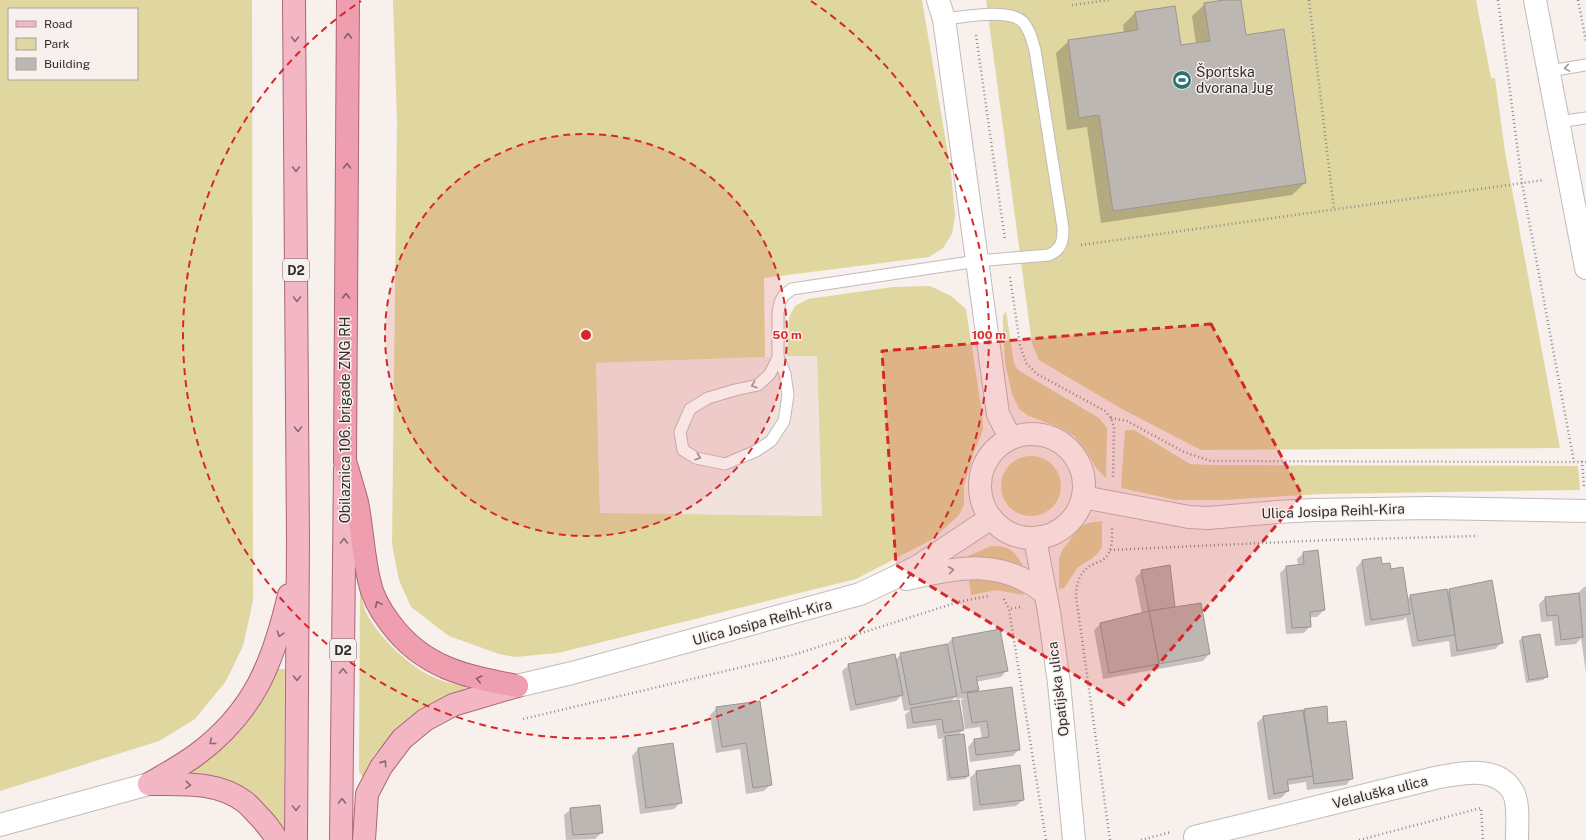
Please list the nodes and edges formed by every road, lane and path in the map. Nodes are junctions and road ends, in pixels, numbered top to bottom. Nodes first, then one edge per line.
1 (294, 0) edge
2 (348, 0) edge
3 (1109, 0) edge
4 (1309, 0) edge
5 (1498, 0) edge
6 (1535, 0) edge
7 (1578, 0) edge
8 (1072, 5) dead end
9 (942, 6) edge
10 (973, 16) junction
11 (1586, 41) edge
12 (1586, 65) edge
13 (1548, 71) junction
14 (1586, 118) edge
15 (1558, 122) junction
16 (1569, 178) junction
17 (1522, 183) junction
18 (1334, 209) junction
19 (1061, 246) junction
20 (1008, 259) junction
21 (977, 261) junction
22 (1586, 268) edge
23 (778, 357) junction
24 (1111, 418) junction
25 (1011, 438) junction
26 (345, 461) junction
27 (1574, 462) junction
28 (1586, 462) edge
29 (1083, 497) junction
30 (1112, 504) junction
31 (1586, 511) edge
32 (991, 518) junction
33 (1484, 536) dead end
34 (1035, 538) junction
35 (298, 540) junction
36 (1110, 550) junction
37 (885, 583) junction
38 (993, 595) dead end
39 (998, 596) dead end
40 (1076, 596) junction
41 (1046, 598) junction
42 (1009, 609) junction
43 (517, 686) junction
44 (523, 718) dead end
45 (149, 784) junction
46 (0, 825) edge
47 (1195, 837) dead end
48 (277, 840) edge
49 (296, 840) edge
50 (341, 840) edge
51 (364, 840) edge
52 (1046, 840) edge
53 (1074, 840) edge
54 (1110, 840) edge
55 (1359, 840) edge
56 (1483, 840) edge
57 (1518, 840) edge

1 -> 35 main road, D2
26 -> 2 highway, Obilaznica 106. brigade ZNG RH / D2
3 - 8 path
4 - 18 path
5 - 17 path
6 - 13 street
7 - 11 path
9 - 10 lane
9 - 21 street
10 - 19 lane
10 - 20 path
12 -> 13 lane
13 - 15 street
14 - 15 lane
15 - 16 street
16 - 17 path
16 - 22 street
17 - 18 path
17 - 27 path
18 - 19 path
19 - 20 lane
20 - 21 lane
20 - 24 path
21 - 23 lane
21 - 25 street
23 -> 23 lane
24 - 27 path
24 - 30 path
25 - 29 street
25 - 32 street
43 -> 26 highway
50 -> 26 main road, Obilaznica 106. brigade ZNG RH / D2
27 - 28 path
29 - 30 street, Ulica Josipa Reihl-Kira
29 - 34 street
30 - 31 street, Ulica Josipa Reihl-Kira
30 - 36 path
32 - 34 street
32 - 37 street, Ulica Josipa Reihl-Kira
33 - 36 path
34 - 41 street, Opatijska ulica
35 -> 45 main road
35 -> 49 main road, D2
36 - 40 path
37 -> 41 street
37 - 43 street, Ulica Josipa Reihl-Kira
38 - 44 path
39 - 42 path
40 - 41 path
40 - 54 path
41 - 42 path
41 - 53 street, Opatijska ulica
42 - 52 path
51 -> 43 main road
45 - 46 street
45 -> 48 main road
47 - 57 street, Velaluška ulica
55 - 56 path

